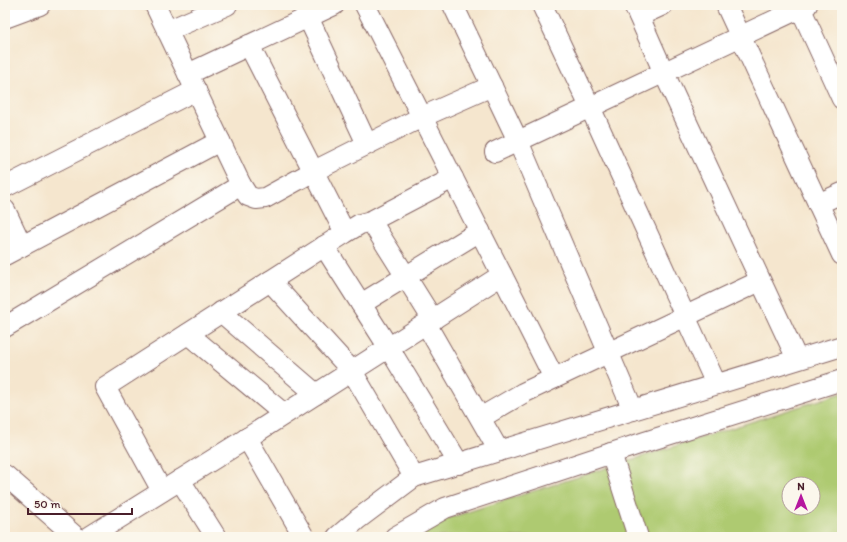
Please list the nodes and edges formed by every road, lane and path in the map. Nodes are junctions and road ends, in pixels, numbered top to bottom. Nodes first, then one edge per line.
1 (40, 5) edge
2 (155, 5) edge
3 (227, 5) edge
4 (334, 5) edge
5 (365, 5) edge
6 (453, 5) edge
7 (542, 5) edge
8 (662, 5) edge
9 (726, 5) edge
10 (802, 6) edge
11 (637, 10) edge
12 (308, 17) junction
13 (5, 18) edge
14 (167, 31) junction
15 (741, 36) junction
16 (250, 45) junction
17 (664, 72) junction
18 (192, 82) junction
19 (492, 86) junction
20 (842, 99) edge
21 (590, 107) junction
22 (422, 117) junction
23 (220, 141) junction
24 (518, 141) junction
25 (368, 144) junction
26 (495, 152) dead end
27 (314, 171) junction
28 (453, 178) junction
29 (241, 185) junction
30 (5, 187) edge
31 (842, 193) edge
32 (818, 204) junction
33 (5, 210) edge
34 (371, 221) junction
35 (480, 231) junction
36 (345, 233) junction
37 (22, 246) junction
38 (324, 246) junction
39 (5, 255) edge
40 (842, 255) edge
41 (406, 276) junction
42 (502, 276) junction
43 (270, 281) junction
44 (760, 281) junction
45 (361, 304) junction
46 (221, 312) junction
47 (685, 316) junction
48 (430, 322) junction
49 (5, 327) edge
50 (188, 334) junction
51 (842, 346) edge
52 (389, 348) junction
53 (608, 352) junction
54 (797, 359) junction
55 (352, 371) junction
56 (554, 378) junction
57 (842, 380) edge
58 (716, 384) junction
59 (316, 394) junction
60 (633, 410) junction
61 (284, 414) junction
62 (487, 414) dead end
63 (247, 438) junction
64 (499, 451) junction
65 (611, 453) junction
66 (459, 464) junction
67 (5, 475) edge
68 (414, 477) junction
69 (180, 480) junction
70 (162, 491) junction
71 (76, 537) edge
72 (89, 537) edge
73 (216, 537) edge
74 (304, 537) edge
75 (337, 537) edge
76 (395, 537) edge
77 (638, 537) edge

1 - 13 street
2 - 14 street
3 - 14 street
4 - 12 street
5 - 22 street
6 - 19 street
7 - 21 street
8 - 11 street
9 - 15 street
10 - 15 street
10 - 20 street
11 - 17 street
12 - 16 street
12 - 25 street
14 - 18 street
15 - 17 street
15 - 32 street
16 - 18 street
16 - 27 street
17 - 21 street
17 - 44 street
18 - 23 street
18 - 30 street
19 - 22 street
19 - 24 street
21 - 24 street
21 - 47 street
22 - 25 street
22 - 28 street
23 - 29 street
23 - 37 street
24 - 26 street
24 - 53 street
25 - 27 street
27 - 29 street
27 - 36 street
28 - 34 street
28 - 35 street
29 - 49 street
31 - 32 street
32 - 40 street
33 - 37 street
34 - 36 street
34 - 41 street
35 - 41 street
35 - 42 street
36 - 38 street
37 - 39 street
38 - 43 street
38 - 45 street
41 - 45 street
41 - 48 street
42 - 48 street
42 - 56 street
43 - 46 street
43 - 55 street
44 - 47 street
44 - 54 street
45 - 52 street
46 - 50 street
46 - 59 street
47 - 53 street
47 - 58 street
48 - 52 street
48 - 64 street
50 - 61 street
50 - 70 street
51 - 54 street
52 - 55 street
52 - 66 street
53 - 56 street
53 - 60 street
54 - 58 street
55 - 59 street
55 - 68 street
56 - 62 street
57 - 65 street
58 - 60 street
59 - 61 street
60 - 64 street
61 - 63 street
63 - 69 street
63 - 74 street
64 - 66 street
65 - 76 street
65 - 77 street
66 - 68 street
67 - 71 street
68 - 75 street
69 - 70 street
69 - 73 street
70 - 72 street

